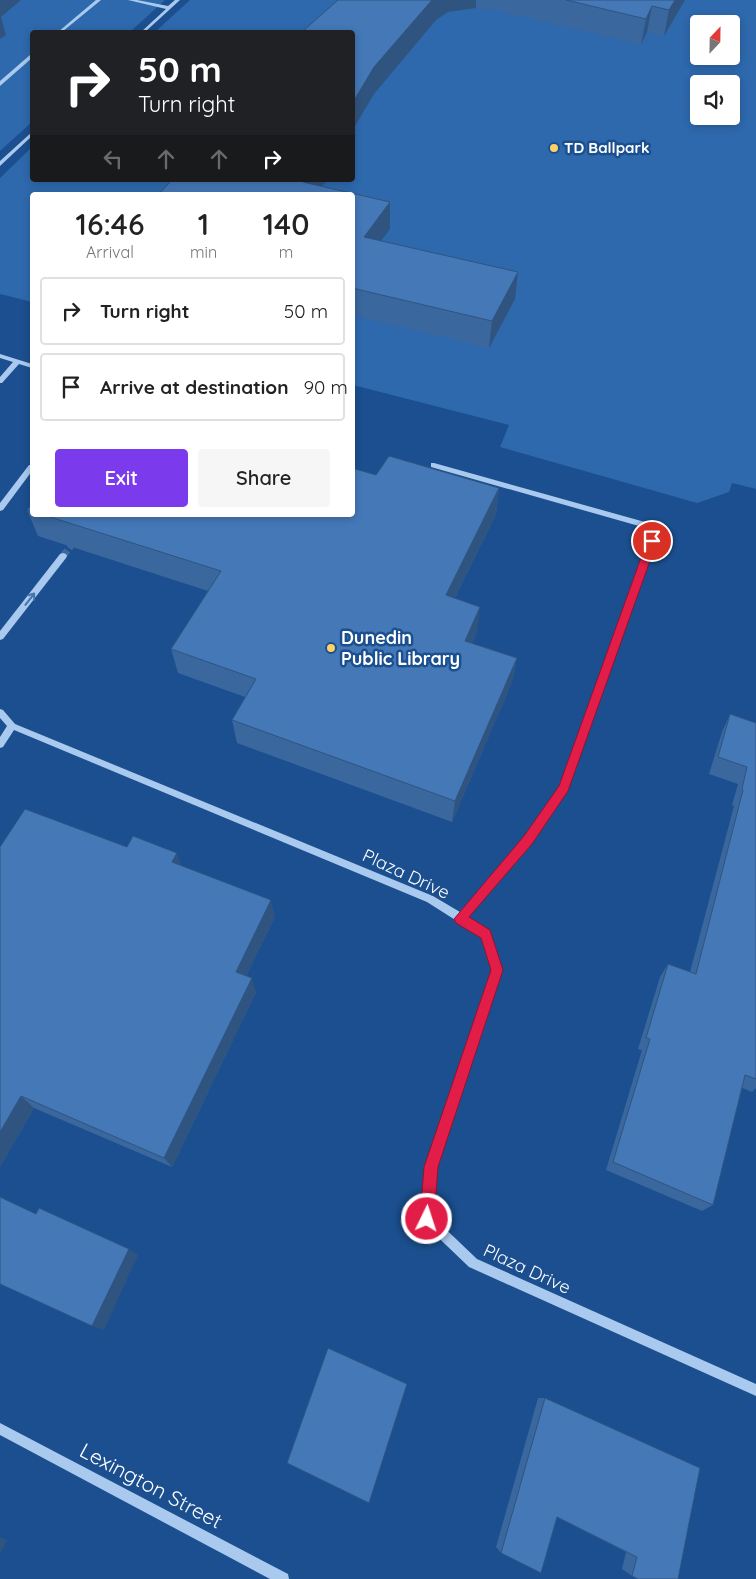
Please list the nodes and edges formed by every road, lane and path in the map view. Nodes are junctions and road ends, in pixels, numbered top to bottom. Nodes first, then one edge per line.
1 (99, 0) edge
2 (130, 0) edge
3 (178, 0) edge
4 (170, 8) junction
5 (62, 30) edge
6 (145, 30) edge
7 (30, 58) edge
8 (0, 84) edge
9 (30, 136) edge
10 (0, 164) edge
11 (0, 356) edge
12 (18, 361) junction
13 (30, 365) edge
14 (0, 382) edge
15 (434, 465) dead end
16 (30, 470) edge
17 (0, 508) edge
18 (63, 556) tunnel mouth
19 (0, 637) edge
20 (0, 712) edge
21 (12, 726) junction
22 (0, 744) edge
23 (460, 919) junction
24 (756, 1390) edge
25 (0, 1429) edge
26 (283, 1579) edge

1 - 5 street
2 - 4 street
3 - 4 street
4 - 6 street
7 - 8 street
9 - 10 street
11 - 12 street
12 - 13 street
12 - 14 street
15 - 23 street
16 - 17 street
19 -> 18 lane
20 - 21 street, Plaza Drive
21 - 22 street
21 - 23 street, Plaza Drive
23 - 24 street, Plaza Drive
25 - 26 street, Lexington Street

